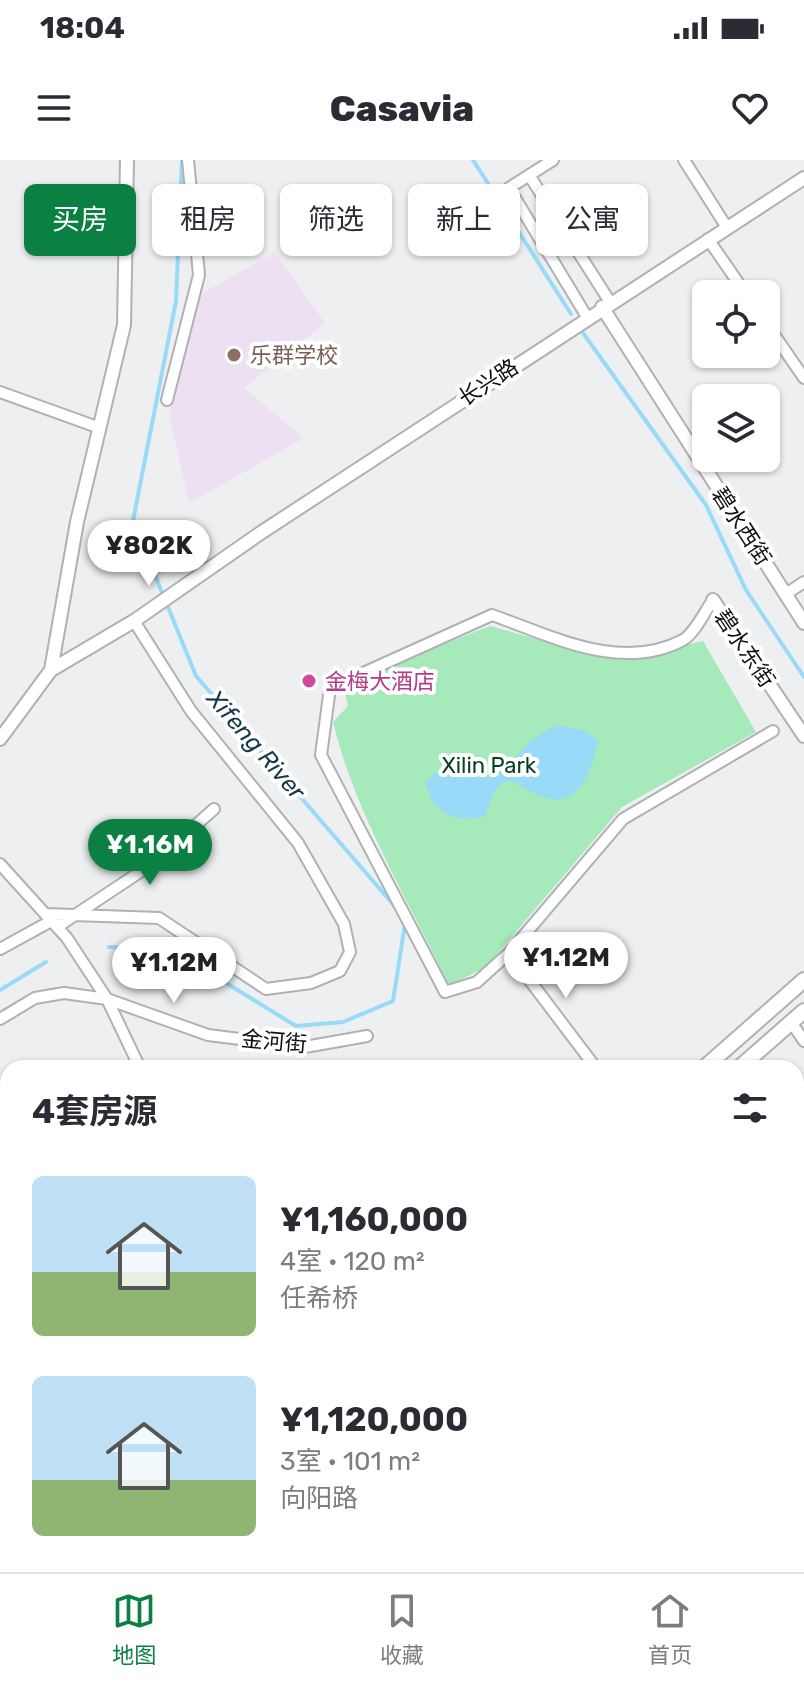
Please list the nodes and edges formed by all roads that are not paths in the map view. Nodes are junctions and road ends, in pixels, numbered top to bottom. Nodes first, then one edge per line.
1 (127, 160) edge
2 (188, 160) edge
3 (553, 160) edge
4 (684, 160) edge
5 (529, 175) junction
6 (804, 178) edge
7 (726, 226) junction
8 (708, 239) junction
9 (736, 280) edge
10 (606, 305) junction
11 (587, 317) junction
12 (780, 343) edge
13 (804, 378) edge
14 (0, 392) edge
15 (167, 400) dead end
16 (100, 428) junction
17 (804, 582) edge
18 (786, 594) junction
19 (713, 600) joint
20 (138, 618) junction
21 (804, 623) edge
22 (51, 670) junction
23 (773, 731) dead end
24 (804, 736) edge
25 (0, 739) edge
26 (214, 809) dead end
27 (0, 864) edge
28 (75, 914) junction
29 (51, 921) junction
30 (0, 949) edge
31 (509, 953) junction
32 (804, 980) edge
33 (107, 999) junction
34 (804, 1011) edge
35 (0, 1019) edge
36 (791, 1022) junction
37 (367, 1036) dead end
38 (804, 1041) edge
39 (136, 1060) edge
40 (590, 1060) edge
41 (713, 1060) edge
42 (748, 1060) edge

1 - 16 street
2 - 15 street
3 - 5 street
4 - 7 street
5 - 10 street
5 - 11 street
6 - 7 street, 长兴路
7 - 8 street, 长兴路
8 - 9 street
8 - 10 street, 长兴路
10 - 11 street, 长兴路
10 - 18 street, 碧水西街
11 - 20 street, 长兴路
12 - 13 street
14 - 16 street
16 - 22 street
17 - 18 street
18 - 21 street, 碧水西街
19 - 24 street, 碧水东街
19 - 31 street
20 - 22 street
20 - 28 street
22 - 25 street
23 - 31 street
26 - 28 street
27 - 29 street
28 - 29 street
28 - 29 street
29 - 30 street
29 - 33 street
31 - 40 street
32 - 41 main road
33 - 35 street, 金河街
33 - 37 street, 金河街
33 - 39 street
34 - 36 main road
36 - 38 street
36 - 42 main road

